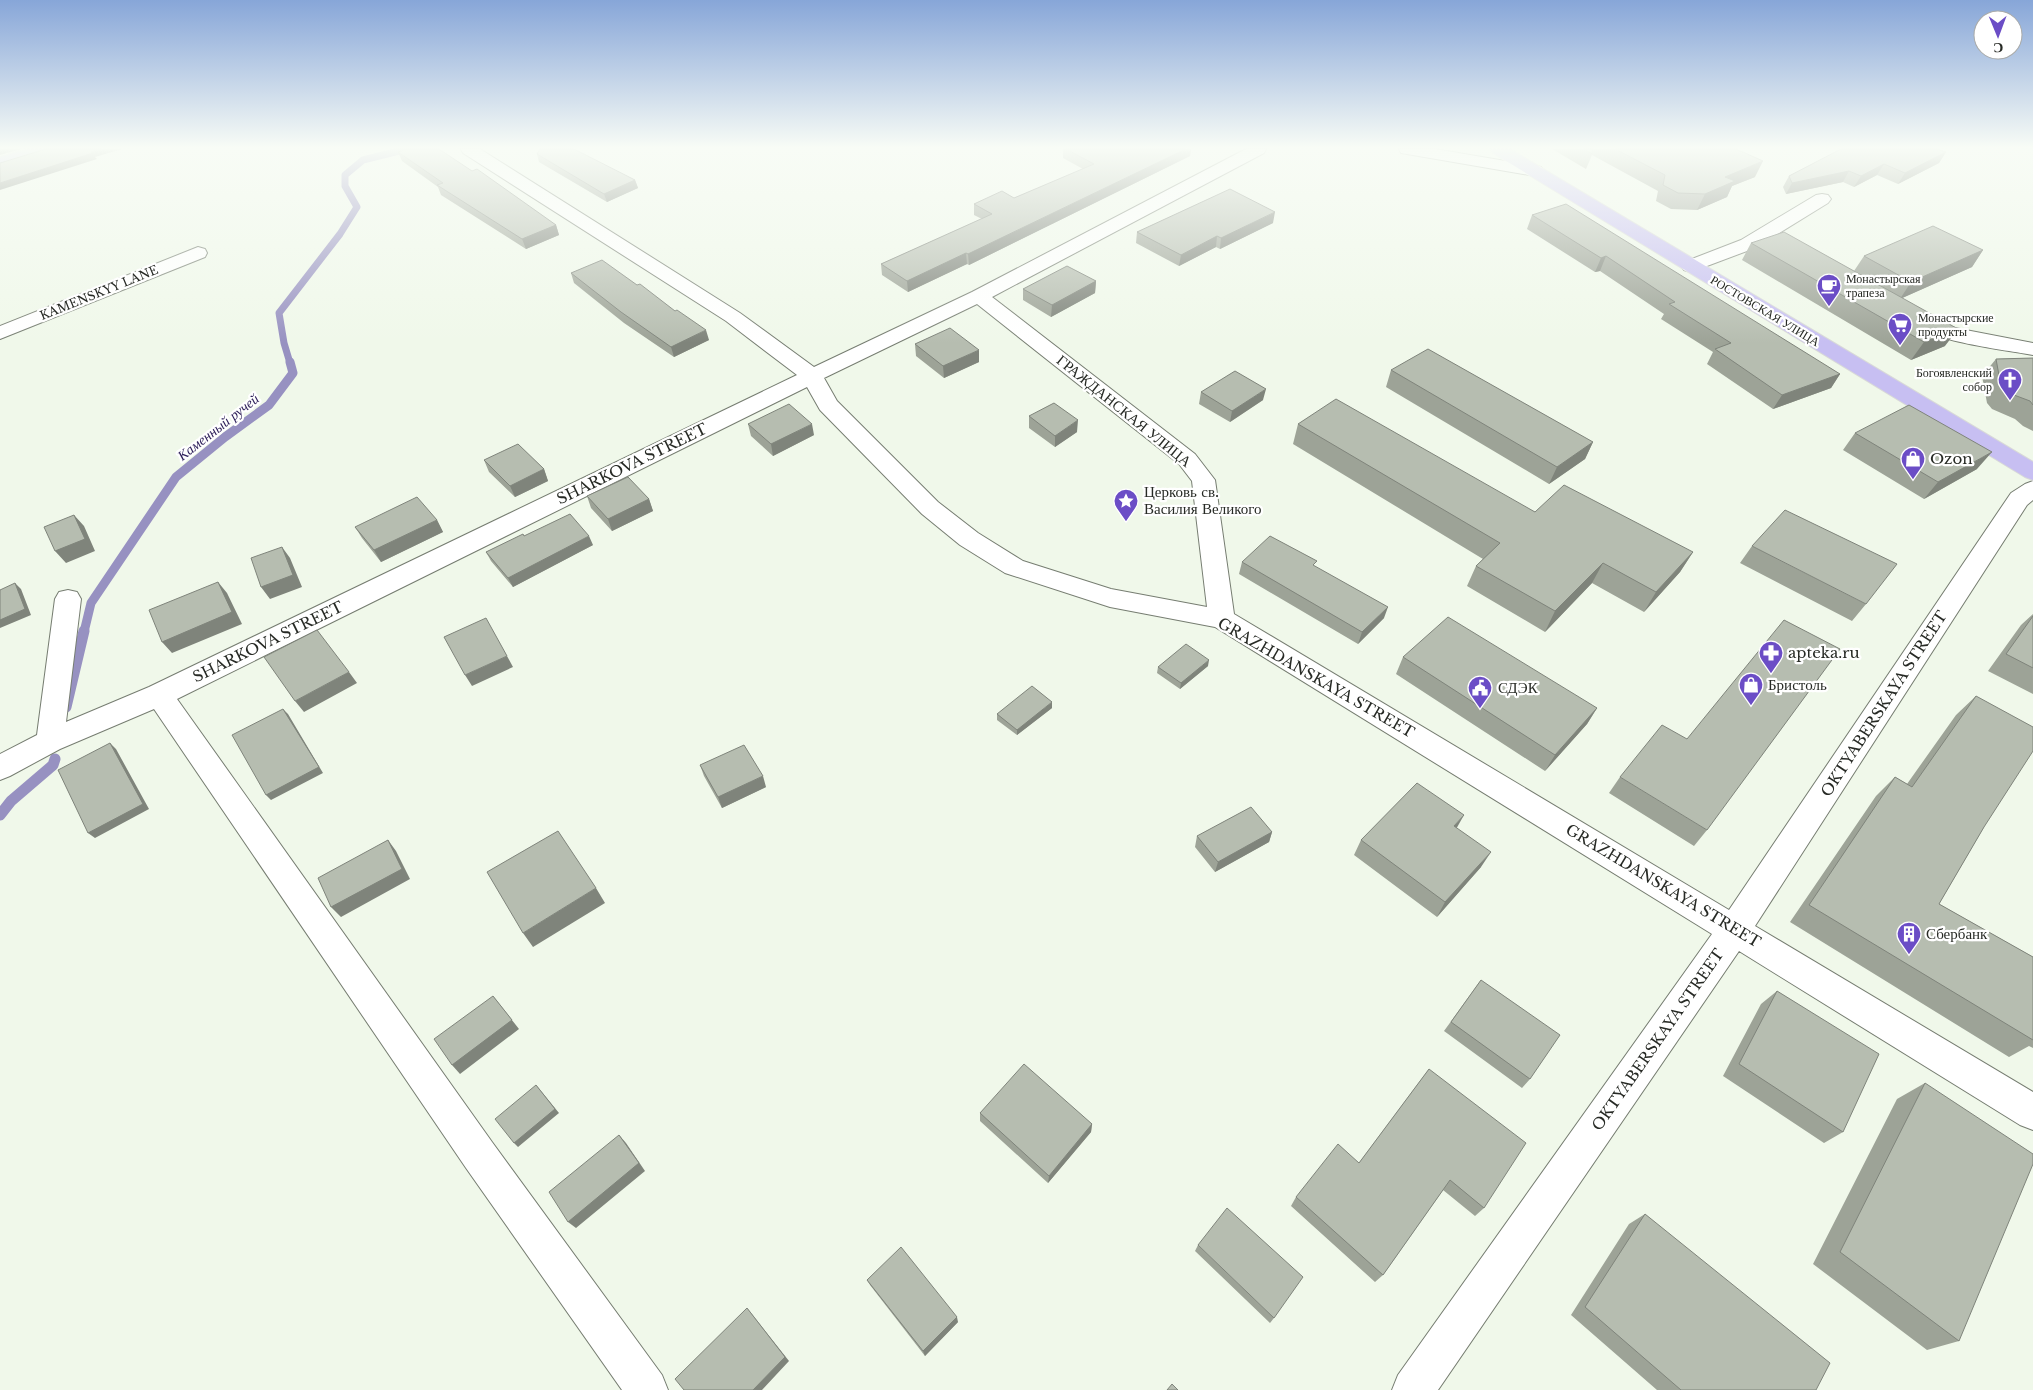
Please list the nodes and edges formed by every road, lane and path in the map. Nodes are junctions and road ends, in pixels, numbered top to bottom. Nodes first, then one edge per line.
1 (571, 214) edge
2 (1135, 214) edge
3 (1605, 214) edge
4 (1799, 214) edge
5 (1767, 234) junction
6 (1784, 244) edge
7 (198, 253) dead end
8 (1691, 266) junction
9 (979, 296) junction
10 (1905, 312) edge
11 (0, 333) edge
12 (2033, 349) edge
13 (812, 376) junction
14 (2033, 472) edge
15 (2033, 490) edge
16 (68, 599) dead end
17 (1222, 618) junction
18 (159, 695) junction
19 (50, 741) junction
20 (0, 768) edge
21 (1736, 929) junction
22 (2033, 1112) edge
23 (647, 1390) edge
24 (1413, 1390) edge

1 - 13 street, GRAZHDANSKAYA STREET
2 - 9 street, SHARKOVA STREET
3 - 8 main road, РОСТОВСКАЯ УЛИЦА
4 - 5 street
5 - 6 street
5 - 8 street
7 - 11 street, KAMENSKYY LANE
8 - 14 main road, РОСТОВСКАЯ УЛИЦА
9 - 13 street, SHARKOVA STREET
9 - 17 street, ГРАЖДАНСКАЯ УЛИЦА
10 - 12 street
13 - 17 street, GRAZHDANSKAYA STREET
13 - 18 street, SHARKOVA STREET
15 - 21 street, OKTYABERSKAYA STREET
16 - 19 street
17 - 21 street, GRAZHDANSKAYA STREET
18 - 19 street, SHARKOVA STREET
18 - 23 street
19 - 20 street, SHARKOVA STREET
21 - 22 street, GRAZHDANSKAYA STREET
21 - 24 street, OKTYABERSKAYA STREET

